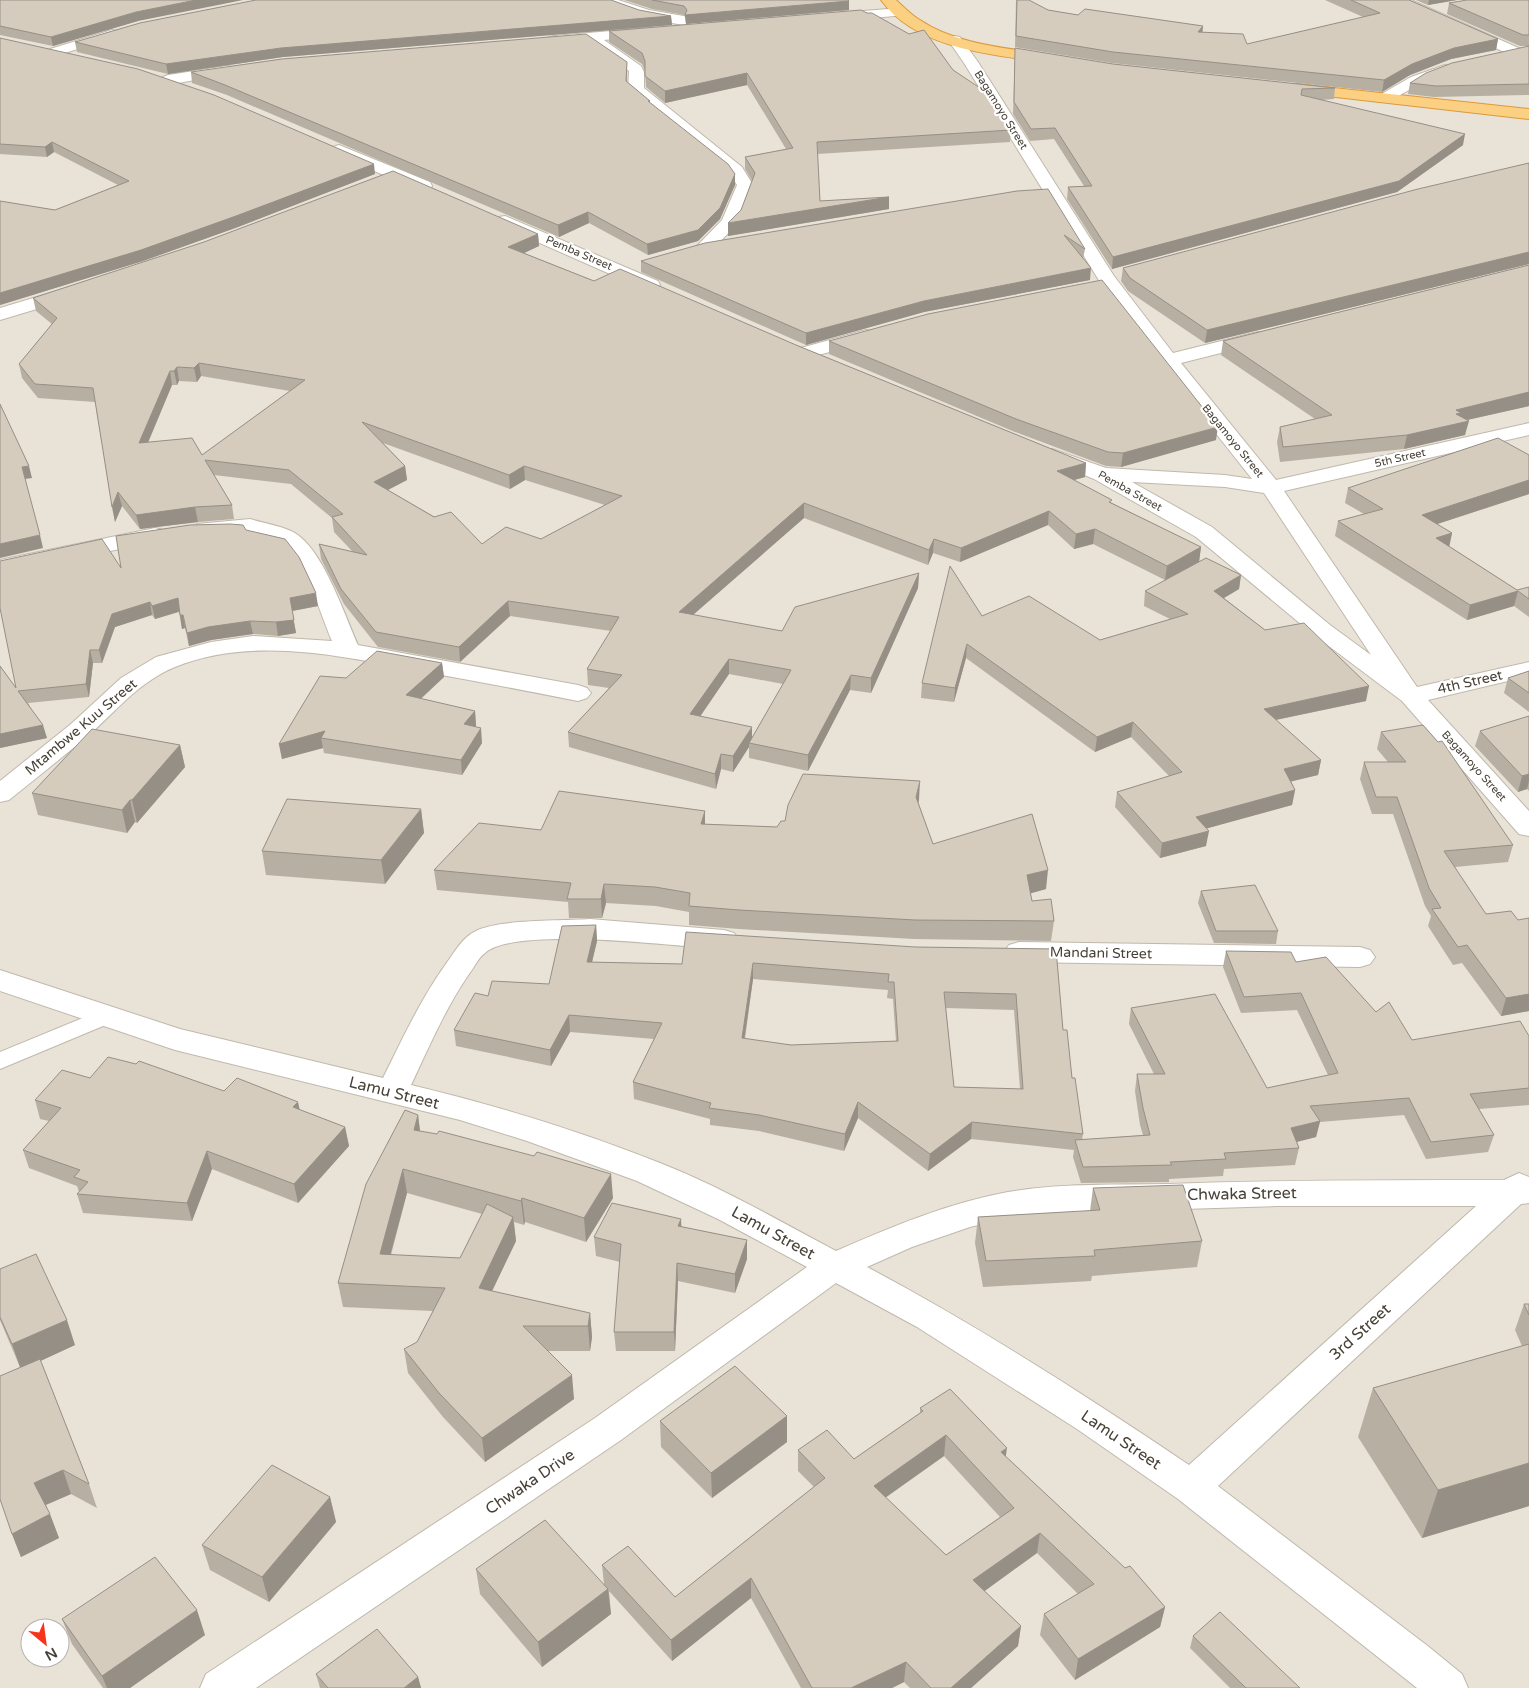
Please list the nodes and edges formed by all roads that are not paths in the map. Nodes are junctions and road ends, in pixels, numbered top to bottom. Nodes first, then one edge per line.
1 (606, 0) edge
2 (888, 0) edge
3 (1400, 0) edge
4 (1450, 8) edge
5 (901, 12) junction
6 (1425, 12) junction
7 (824, 18) edge
8 (737, 24) edge
9 (718, 26) junction
10 (130, 29) edge
11 (589, 37) junction
12 (955, 40) junction
13 (541, 41) edge
14 (1523, 52) edge
15 (1492, 58) edge
16 (92, 61) edge
17 (1066, 61) edge
18 (1457, 64) edge
19 (239, 68) edge
20 (1286, 88) edge
21 (204, 93) edge
22 (1383, 99) junction
23 (1529, 114) edge
24 (323, 143) edge
25 (396, 174) junction
26 (370, 184) edge
27 (440, 193) edge
28 (485, 213) edge
29 (734, 242) edge
30 (705, 247) junction
31 (686, 251) edge
32 (638, 265) dead end
33 (620, 271) junction
34 (88, 287) edge
35 (663, 290) edge
36 (0, 314) edge
37 (887, 330) edge
38 (1272, 334) edge
39 (786, 346) edge
40 (804, 354) junction
41 (1168, 360) junction
42 (830, 364) edge
43 (1529, 429) edge
44 (1033, 448) edge
45 (1102, 474) junction
46 (1271, 488) junction
47 (0, 567) edge
48 (348, 650) junction
49 (1529, 669) edge
50 (578, 693) dead end
51 (1411, 696) junction
52 (0, 794) edge
53 (1529, 828) edge
54 (748, 942) edge
55 (993, 952) edge
56 (1360, 957) dead end
57 (0, 980) edge
58 (108, 1016) junction
59 (0, 1061) edge
60 (392, 1092) junction
61 (1524, 1186) edge
62 (833, 1267) junction
63 (1191, 1487) junction
64 (221, 1688) edge
65 (1448, 1688) edge

1 - 9 street
2 - 5 highway
3 - 6 street
4 - 6 street
5 - 7 street
5 - 12 highway
6 - 14 street
8 - 9 street
9 - 11 street
10 - 16 street
11 - 13 street
11 - 30 street
12 - 17 highway
12 - 41 street, Bagamoyo Street
14 - 15 street
18 - 22 street
19 - 21 street
20 - 22 highway
22 - 23 highway
24 - 25 street
25 - 26 street
25 - 27 street
28 - 33 street, Pemba Street
29 - 30 street
30 - 31 street
32 - 33 street
33 - 35 street, Pemba Street
34 - 36 street
37 - 40 street
38 - 41 street
39 - 40 street
40 - 42 street
41 - 46 street, Bagamoyo Street
43 - 46 street, 5th Street
44 - 45 street, Pemba Street
45 - 46 street
45 - 51 street, Pemba Street
46 - 51 street, Bagamoyo Street
47 - 48 street
48 - 50 street, Mtambwe Kuu Street
48 - 52 street, Mtambwe Kuu Street
49 - 51 street, 4th Street
51 - 53 street, Bagamoyo Street
54 - 60 street
55 - 56 street, Mandani Street
57 - 58 street, Lamu Street
58 - 59 lane
58 - 60 street, Lamu Street
60 - 62 street, Lamu Street
61 - 62 street, Chwaka Street
61 - 63 street, 3rd Street
62 - 63 street, Lamu Street
62 - 64 street, Chwaka Drive
63 - 65 street, Lamu Street

